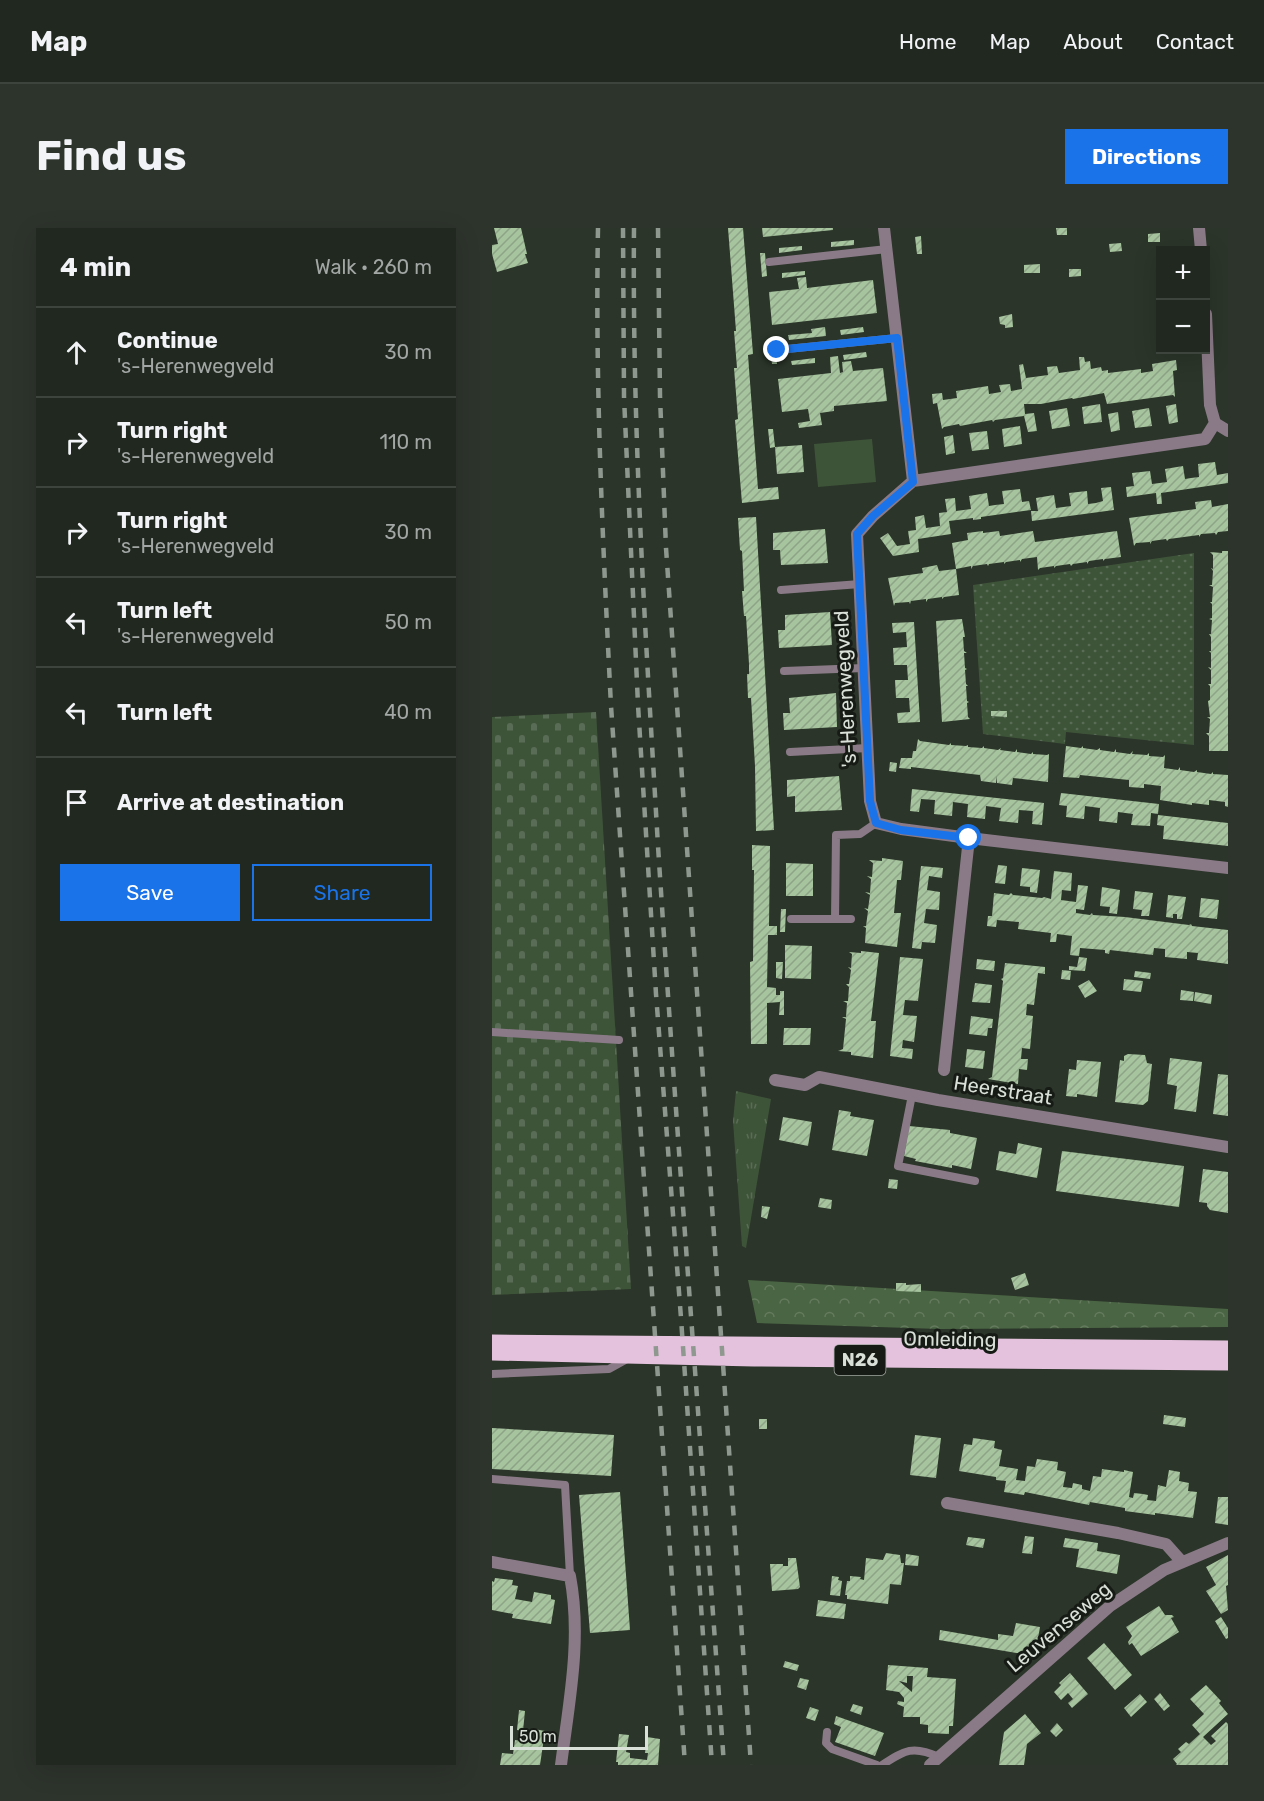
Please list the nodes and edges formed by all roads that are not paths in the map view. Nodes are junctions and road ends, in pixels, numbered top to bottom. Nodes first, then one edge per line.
1 (884, 228) edge
2 (1199, 228) edge
3 (1201, 246) edge
4 (887, 249) junction
5 (769, 262) dead end
6 (897, 338) junction
7 (777, 350) dead end
8 (1208, 354) edge
9 (1215, 423) junction
10 (1228, 431) edge
11 (913, 482) junction
12 (860, 584) junction
13 (781, 590) dead end
14 (864, 668) junction
15 (784, 671) dead end
16 (868, 748) junction
17 (790, 752) dead end
18 (876, 823) junction
19 (969, 838) junction
20 (1228, 868) edge
21 (791, 919) dead end
22 (835, 919) junction
23 (851, 919) dead end
24 (492, 1032) edge
25 (619, 1041) dead end
26 (944, 1070) dead end
27 (776, 1080) dead end
28 (912, 1095) junction
29 (1228, 1147) edge
30 (975, 1181) dead end
31 (492, 1342) edge
32 (1228, 1348) edge
33 (492, 1353) edge
34 (634, 1356) junction
35 (1228, 1363) edge
36 (492, 1374) edge
37 (492, 1479) edge
38 (947, 1503) dead end
39 (1228, 1543) edge
40 (492, 1562) edge
41 (1182, 1562) junction
42 (570, 1576) junction
43 (827, 1732) dead end
44 (935, 1761) edge
45 (561, 1765) edge
46 (877, 1765) edge
47 (882, 1765) edge

1 - 4 street
2 - 3 street
4 - 5 lane
4 - 6 street
6 - 7 lane
6 - 11 street
8 - 9 street
9 - 10 street
9 - 11 street
11 - 12 street, 's-Herenwegveld
12 - 13 lane
12 - 14 street, 's-Herenwegveld
14 - 15 lane
14 - 16 street, 's-Herenwegveld
16 - 17 lane
16 - 18 street, 's-Herenwegveld
18 - 19 street
18 - 22 lane
19 - 20 street
19 - 26 street
21 - 22 lane
22 - 23 lane
24 - 25 lane
27 - 28 street, Heerstraat
28 - 29 street, Heerstraat
28 - 30 lane
31 - 32 main road, Omleiding / N26
33 - 34 main road, Omleiding / N26
34 - 35 main road, Omleiding / N26
34 - 36 lane
37 - 42 lane
38 - 41 street
39 - 41 street, Leuvenseweg
40 - 42 street
41 - 44 street, Leuvenseweg
42 - 45 street
43 - 46 lane
44 - 47 lane

